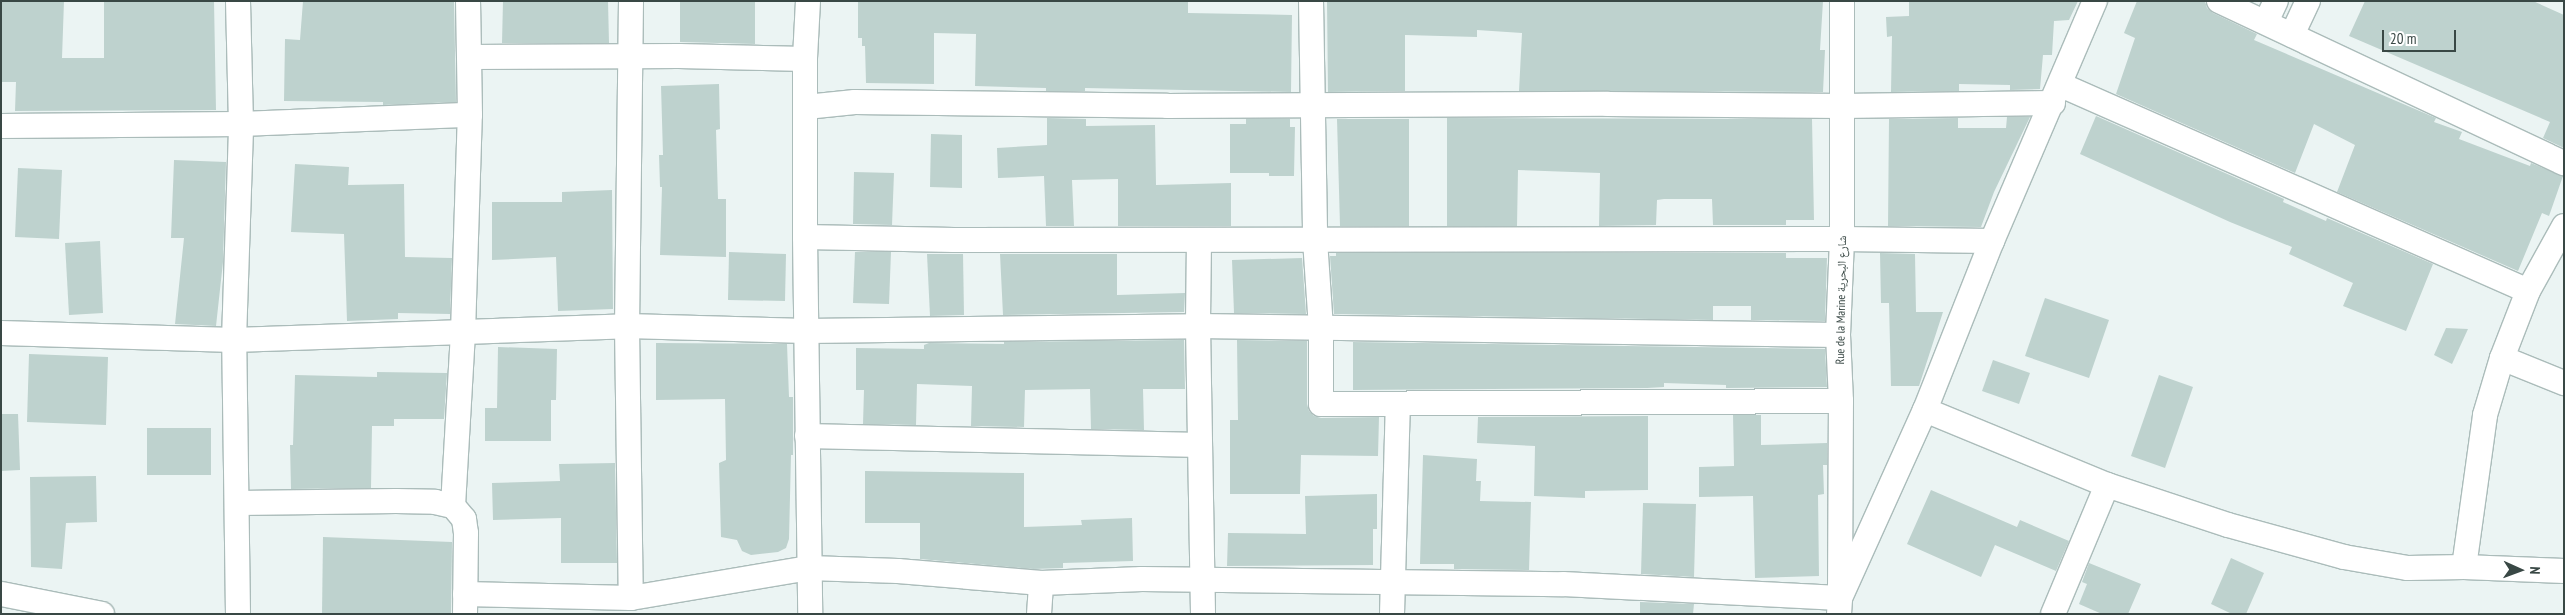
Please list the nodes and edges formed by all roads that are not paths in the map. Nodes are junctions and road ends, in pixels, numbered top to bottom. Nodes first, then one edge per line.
1 (238, 1) edge
2 (468, 1) edge
3 (631, 1) edge
4 (808, 1) edge
5 (1311, 1) edge
6 (1842, 1) edge
7 (2095, 1) edge
8 (2219, 1) edge
9 (2308, 1) edge
10 (2271, 12) edge
11 (2292, 35) junction
12 (629, 56) junction
13 (470, 57) junction
14 (806, 60) junction
15 (2057, 94) junction
16 (806, 106) junction
17 (1314, 106) junction
18 (1842, 106) junction
19 (470, 114) junction
20 (241, 124) junction
21 (1, 126) edge
22 (2564, 163) edge
23 (2564, 226) edge
24 (806, 237) junction
25 (1842, 239) junction
26 (1199, 240) junction
27 (1315, 240) junction
28 (1992, 241) junction
29 (2528, 291) junction
30 (626, 326) junction
31 (1198, 326) junction
32 (1321, 327) junction
33 (806, 331) junction
34 (1, 333) edge
35 (463, 333) junction
36 (1838, 335) junction
37 (234, 340) junction
38 (2502, 358) junction
39 (2564, 383) edge
40 (1840, 401) junction
41 (1398, 405) junction
42 (1925, 410) junction
43 (807, 436) junction
44 (1200, 445) junction
45 (2107, 485) junction
46 (238, 503) junction
47 (453, 506) junction
48 (2464, 566) junction
49 (810, 568) junction
50 (2564, 571) edge
51 (1203, 581) junction
52 (1394, 582) junction
53 (1041, 583) junction
54 (1, 594) edge
55 (631, 598) junction
56 (465, 604) edge
57 (1839, 606) edge
58 (102, 614) edge
59 (238, 614) edge
60 (810, 614) edge
61 (1039, 614) edge
62 (1203, 614) edge
63 (1392, 614) edge
64 (2053, 614) edge

1 - 20 street
2 - 13 street
3 - 12 street
4 - 14 street
5 - 17 street
6 - 18 street, Rue de la Marine شارع البحرية
7 - 15 street
8 - 10 street
9 - 11 street
10 - 11 street
11 - 22 street
12 - 13 street
12 - 14 street
12 - 30 street
13 - 19 street
14 - 16 street
15 - 18 street
15 - 28 street
15 - 29 street
16 - 17 street
16 - 24 street
17 - 18 street
17 - 27 street
18 - 25 street, Rue de la Marine شارع البحرية
19 - 20 street
19 - 35 street
20 - 21 street
20 - 37 street
23 - 29 street
24 - 26 street
24 - 33 street
25 - 27 street
25 - 28 street
25 - 36 street, Rue de la Marine شارع البحرية
26 - 27 street
26 - 31 street
27 - 32 street
28 - 42 street
29 - 38 street
30 - 33 street
30 - 35 street
30 - 55 street
31 - 32 street
31 - 33 street
31 - 44 street
32 - 36 street
32 - 41 street
33 - 43 street
34 - 37 street
35 - 37 street
35 - 47 street
36 - 40 street, Rue de la Marine شارع البحرية
37 - 46 street
38 - 39 street
38 - 48 street
40 - 41 street
40 - 57 street, Rue de la Marine شارع البحرية
41 - 52 street
42 - 45 street
42 - 57 street
43 - 44 street
43 - 49 street
44 - 51 street
45 - 48 street
45 - 64 street
46 - 47 street
46 - 59 street
47 - 56 street
48 - 50 street
49 - 53 street
49 - 55 street
49 - 60 street
51 - 52 street
51 - 53 street
51 - 62 street
52 - 57 street
52 - 63 street
53 - 61 street
54 - 58 street
55 - 56 street

